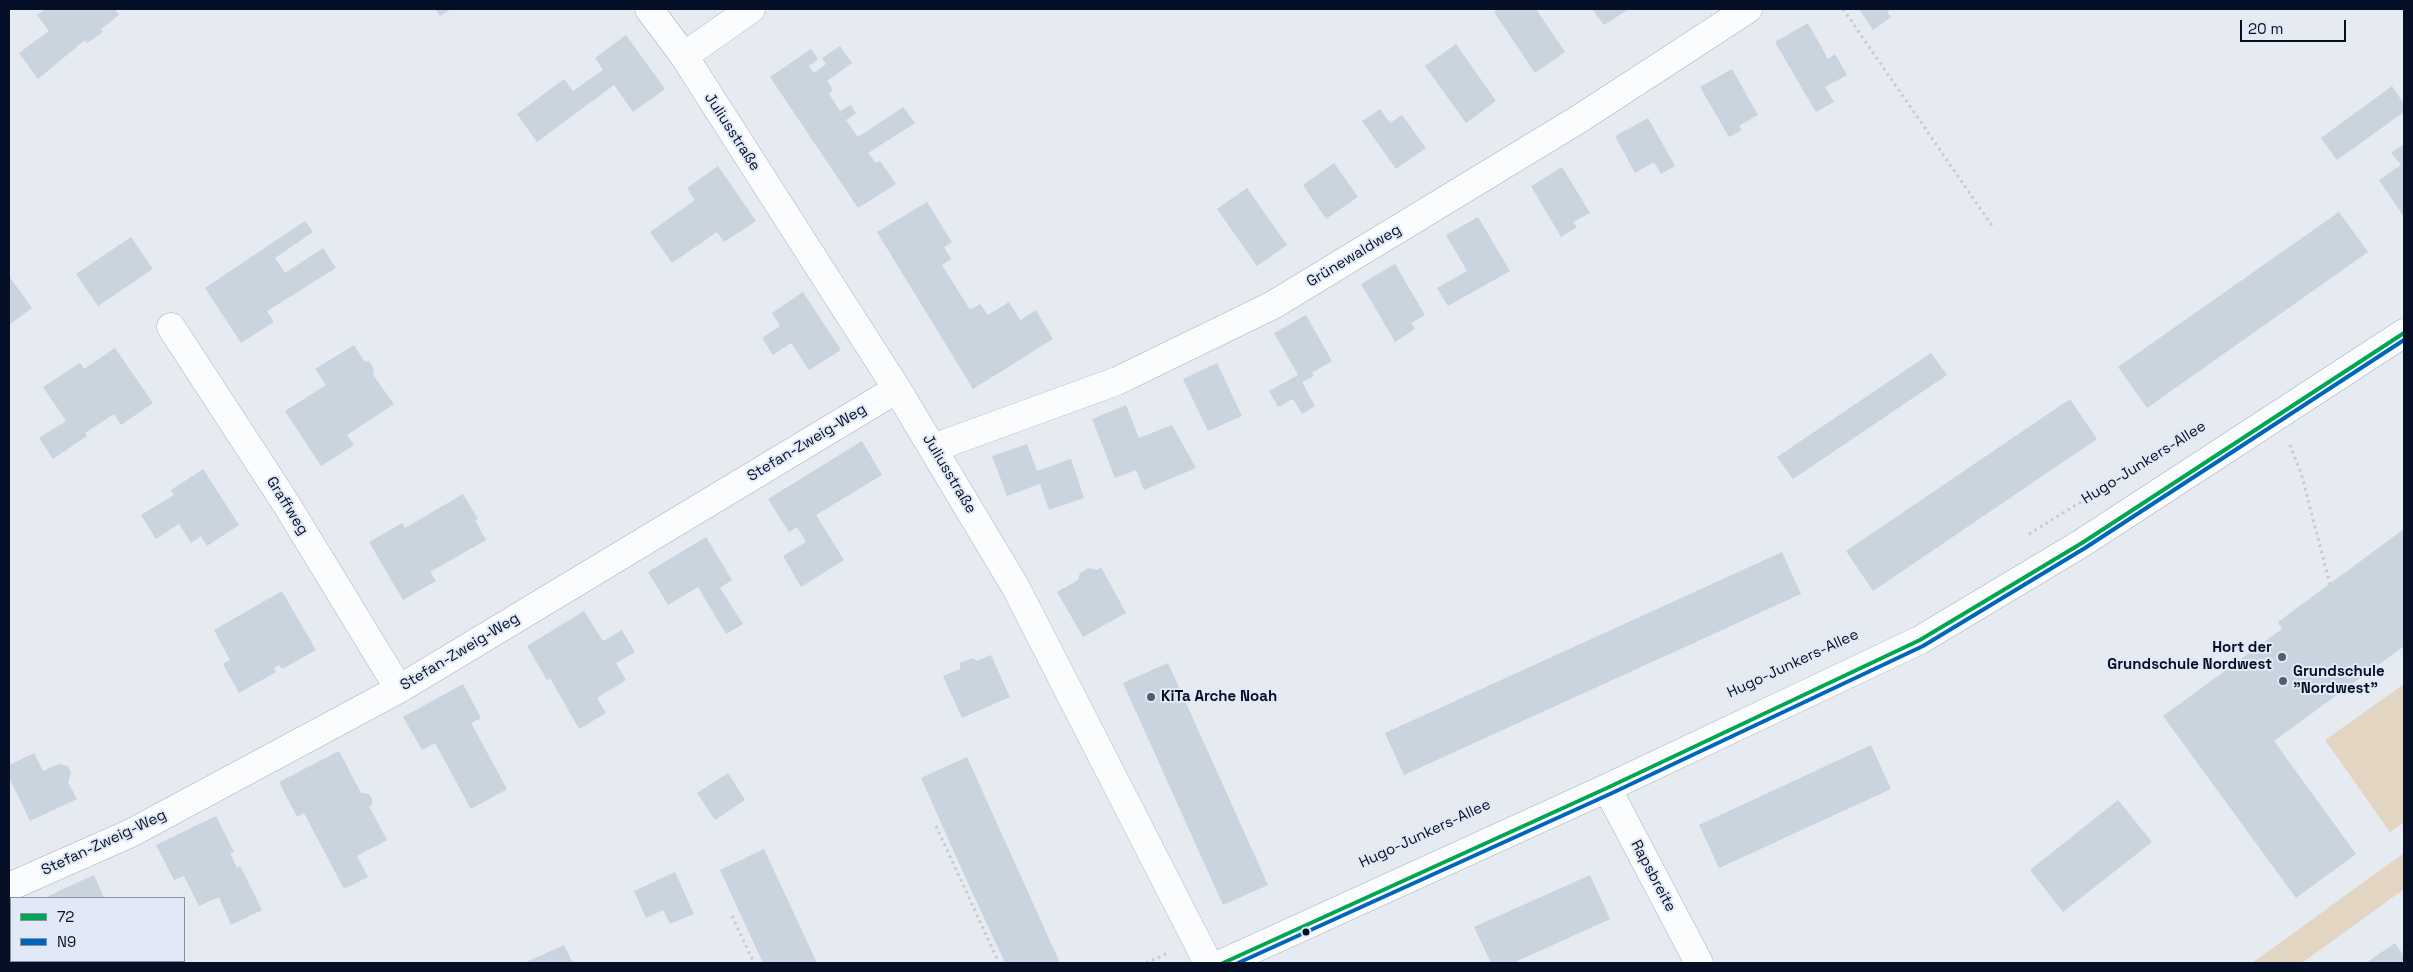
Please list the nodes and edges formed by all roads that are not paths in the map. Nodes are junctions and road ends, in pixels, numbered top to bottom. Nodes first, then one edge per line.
1 (648, 9) edge
2 (750, 9) edge
3 (1748, 9) edge
4 (684, 56) junction
5 (171, 326) dead end
6 (2404, 333) edge
7 (897, 389) junction
8 (933, 448) junction
9 (399, 689) junction
10 (1607, 788) junction
11 (9, 887) edge
12 (1202, 952) edge
13 (1223, 963) edge
14 (1699, 963) edge

1 - 4 street, Juliusstraße
2 - 4 street
3 - 8 street, Grünewaldweg
4 - 7 street, Juliusstraße
5 - 9 street, Graffweg
6 - 10 street
7 - 8 street, Juliusstraße
7 - 9 street, Stefan-Zweig-Weg
8 - 12 street, Juliusstraße
9 - 11 street, Stefan-Zweig-Weg
10 - 13 street
10 - 14 street, Rapsbreite

